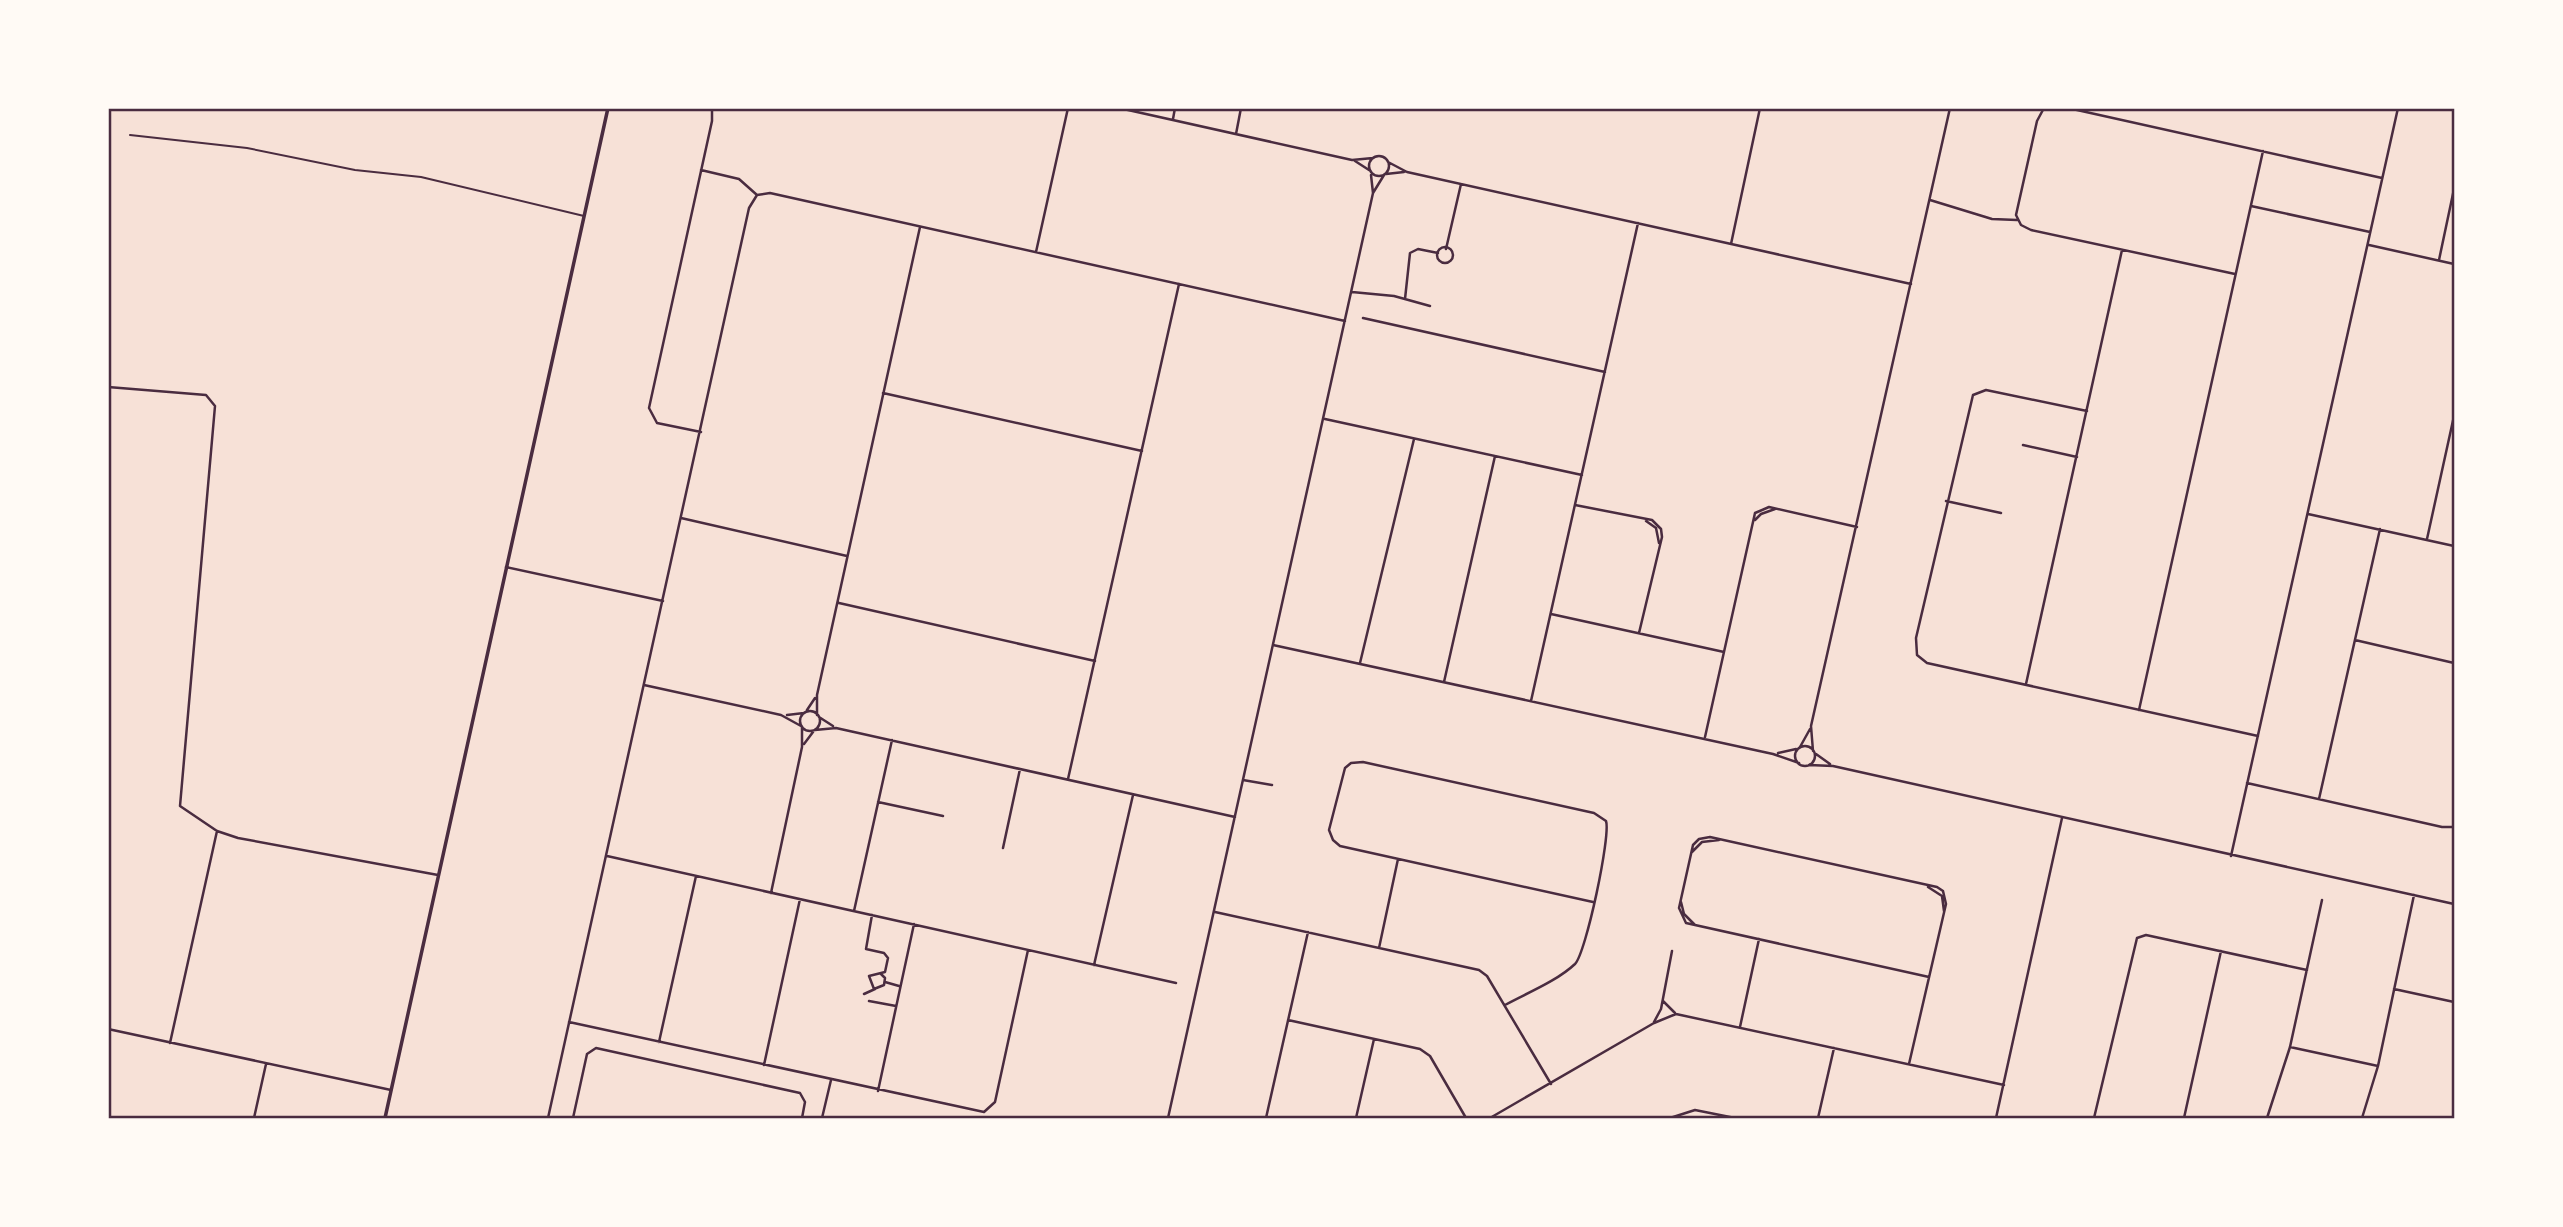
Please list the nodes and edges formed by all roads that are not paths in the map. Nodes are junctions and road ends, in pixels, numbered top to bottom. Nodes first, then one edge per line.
1 (608, 108) edge
2 (712, 108) edge
3 (1068, 108) edge
4 (1119, 108) edge
5 (1175, 108) edge
6 (1241, 108) edge
7 (1760, 108) edge
8 (1950, 108) edge
9 (2044, 108) edge
10 (2068, 108) edge
11 (2398, 108) edge
12 (1172, 120) junction
13 (1236, 134) junction
14 (130, 135) dead end
15 (2263, 152) junction
16 (1373, 158) junction
17 (1352, 160) junction
18 (1388, 162) junction
19 (701, 170) junction
20 (1370, 171) junction
21 (1407, 172) junction
22 (1385, 174) junction
23 (2382, 178) junction
24 (1461, 184) junction
25 (2455, 189) edge
26 (1373, 193) junction
27 (757, 195) junction
28 (1930, 200) junction
29 (2251, 206) junction
30 (585, 216) junction
31 (2017, 220) junction
32 (1638, 223) junction
33 (920, 227) junction
34 (2370, 232) junction
35 (1731, 244) junction
36 (2368, 244) junction
37 (1446, 249) junction
38 (2122, 250) junction
39 (1036, 252) junction
40 (1438, 253) junction
41 (2439, 260) junction
42 (2455, 264) edge
43 (2236, 275) junction
44 (1178, 284) junction
45 (1911, 284) junction
46 (1352, 292) junction
47 (1405, 299) junction
48 (1430, 306) dead end
49 (1363, 318) dead end
50 (1345, 321) junction
51 (1605, 372) junction
52 (108, 387) edge
53 (883, 393) junction
54 (2087, 411) junction
55 (2455, 416) edge
56 (1324, 419) junction
57 (701, 432) junction
58 (1414, 439) junction
59 (2023, 444) dead end
60 (1142, 451) junction
61 (1495, 456) junction
62 (2077, 457) junction
63 (1582, 475) junction
64 (1946, 501) junction
65 (1575, 505) junction
66 (2001, 513) dead end
67 (2308, 514) junction
68 (681, 519) junction
69 (1857, 527) junction
70 (2380, 530) junction
71 (2427, 540) junction
72 (2455, 546) edge
73 (847, 556) junction
74 (506, 567) junction
75 (663, 601) junction
76 (837, 603) junction
77 (1551, 614) junction
78 (1639, 633) junction
79 (2355, 640) junction
80 (1273, 645) junction
81 (1724, 652) junction
82 (1095, 661) junction
83 (2455, 663) edge
84 (1360, 664) junction
85 (1444, 682) junction
86 (644, 685) junction
87 (2026, 685) junction
88 (817, 695) junction
89 (1531, 701) junction
90 (2139, 710) junction
91 (805, 713) junction
92 (781, 715) junction
93 (818, 716) junction
94 (1811, 726) junction
95 (801, 727) junction
96 (836, 728) junction
97 (815, 730) junction
98 (2258, 736) junction
99 (1705, 738) junction
100 (892, 740) junction
101 (802, 747) junction
102 (1799, 748) junction
103 (1813, 751) junction
104 (1773, 754) junction
105 (1798, 763) junction
106 (1809, 765) junction
107 (1833, 766) junction
108 (1020, 769) junction
109 (1068, 779) junction
110 (1243, 780) junction
111 (2247, 783) junction
112 (1272, 785) dead end
113 (1133, 794) junction
114 (2319, 799) junction
115 (878, 802) junction
116 (943, 816) dead end
117 (1235, 817) junction
118 (2062, 818) junction
119 (2455, 827) edge
120 (217, 831) junction
121 (1003, 848) dead end
122 (607, 856) junction
123 (2231, 856) junction
124 (1398, 859) junction
125 (438, 875) junction
126 (696, 876) junction
127 (771, 893) junction
128 (2414, 895) junction
129 (800, 899) junction
130 (2322, 900) dead end
131 (1593, 902) junction
132 (2455, 904) edge
133 (853, 911) junction
134 (1215, 912) junction
135 (872, 915) junction
136 (914, 924) junction
137 (1308, 932) junction
138 (1759, 939) junction
139 (1379, 948) junction
140 (1028, 950) junction
141 (1672, 951) dead end
142 (2221, 951) junction
143 (1094, 965) junction
144 (2307, 970) junction
145 (881, 974) junction
146 (1929, 977) junction
147 (885, 982) junction
148 (1176, 983) dead end
149 (900, 986) junction
150 (875, 989) junction
151 (2394, 989) junction
152 (864, 995) dead end
153 (869, 1000) dead end
154 (1663, 1001) junction
155 (2455, 1002) edge
156 (1505, 1005) junction
157 (896, 1006) junction
158 (1676, 1014) junction
159 (1287, 1020) junction
160 (569, 1022) junction
161 (1654, 1023) junction
162 (1740, 1027) junction
163 (108, 1029) edge
164 (1374, 1039) junction
165 (659, 1042) junction
166 (170, 1043) junction
167 (2290, 1046) junction
168 (1835, 1048) junction
169 (266, 1063) junction
170 (1909, 1064) junction
171 (764, 1065) junction
172 (2378, 1066) junction
173 (831, 1080) junction
174 (1551, 1084) junction
175 (2004, 1085) junction
176 (391, 1090) junction
177 (878, 1091) junction
178 (254, 1118) edge
179 (385, 1118) edge
180 (548, 1118) edge
181 (573, 1118) edge
182 (802, 1118) edge
183 (822, 1118) edge
184 (1168, 1118) edge
185 (1266, 1118) edge
186 (1356, 1118) edge
187 (1466, 1118) edge
188 (1490, 1118) edge
189 (1670, 1118) edge
190 (1735, 1118) edge
191 (1818, 1118) edge
192 (1996, 1118) edge
193 (2094, 1118) edge
194 (2184, 1118) edge
195 (2267, 1118) edge
196 (2362, 1118) edge

1 - 30 street
2 - 19 street
3 - 39 street
4 - 12 street
5 - 12 street
6 - 13 street
7 - 35 street
8 - 28 street
9 - 31 street
10 - 15 street
11 - 23 street
12 - 13 street
13 - 17 street
14 - 30 lane
15 - 23 street
15 - 29 street
16 - 17 street
16 - 18 street
16 - 20 street
17 - 20 street
18 - 21 street
18 - 22 street
19 - 27 street
19 - 57 street
20 - 22 street
20 - 26 street
21 - 22 street
21 - 24 street
22 - 26 street
23 - 34 street
24 - 32 street
24 - 37 street
25 - 41 street
26 - 46 street
27 - 33 street
27 - 57 street
28 - 31 street
28 - 45 street
29 - 34 street
29 - 43 street
30 - 74 street
31 - 38 street
32 - 35 street
32 - 51 street
33 - 39 street
33 - 53 street
34 - 36 street
35 - 45 street
36 - 41 street
36 - 67 street
37 - 40 street
37 - 40 street
38 - 43 street
38 - 54 street
39 - 44 street
40 - 47 street
41 - 42 street
43 - 90 street
44 - 50 street
44 - 60 street
45 - 69 street
46 - 47 street
46 - 50 street
47 - 48 street
49 - 51 street
50 - 56 street
51 - 63 street
52 - 120 street
53 - 60 street
53 - 73 street
54 - 62 street
54 - 64 street
55 - 71 street
56 - 58 street
56 - 80 street
57 - 68 street
58 - 61 street
58 - 84 street
59 - 62 street
60 - 82 street
61 - 63 street
61 - 85 street
62 - 87 street
63 - 65 street
64 - 66 street
64 - 87 street
65 - 77 street
65 - 78 street
67 - 70 street
67 - 98 street
68 - 73 street
68 - 75 street
69 - 81 street
69 - 94 street
70 - 71 street
70 - 79 street
71 - 72 street
73 - 76 street
74 - 75 street
74 - 125 street
75 - 86 street
76 - 82 street
76 - 88 street
77 - 78 street
77 - 89 street
78 - 81 street
79 - 83 street
79 - 114 street
80 - 84 street
80 - 110 street
81 - 99 street
82 - 109 street
84 - 85 street
85 - 89 street
86 - 92 street
86 - 122 street
87 - 90 street
88 - 91 street
88 - 93 street
89 - 99 street
90 - 98 street
91 - 92 street
91 - 93 street
91 - 95 street
92 - 95 street
93 - 96 street
93 - 97 street
94 - 102 street
94 - 103 street
95 - 97 street
95 - 101 street
96 - 97 street
96 - 100 street
97 - 101 street
98 - 111 street
99 - 104 street
100 - 108 street
100 - 115 street
101 - 127 street
102 - 103 street
102 - 104 street
102 - 105 street
103 - 106 street
103 - 107 street
104 - 105 street
105 - 106 street
106 - 107 street
107 - 118 street
108 - 109 street
108 - 121 street
109 - 113 street
110 - 112 street
110 - 117 street
111 - 114 street
111 - 123 street
113 - 117 street
113 - 143 street
114 - 119 street
115 - 116 street
115 - 133 street
117 - 134 street
118 - 123 street
118 - 175 street
120 - 125 street
120 - 166 street
122 - 126 street
122 - 160 street
123 - 128 street
124 - 131 street
124 - 131 street
124 - 139 street
125 - 176 street
126 - 127 street
126 - 165 street
127 - 129 street
128 - 132 street
128 - 151 street
129 - 133 street
129 - 171 street
130 - 144 street
131 - 156 street
133 - 135 street
134 - 137 street
134 - 184 street
135 - 136 street
135 - 145 street
136 - 140 street
136 - 149 street
137 - 139 street
137 - 159 street
138 - 146 street
138 - 146 street
138 - 162 street
139 - 156 street
140 - 143 street
140 - 177 street
141 - 154 street
142 - 144 street
142 - 193 street
142 - 194 street
143 - 148 street
144 - 167 street
145 - 147 street
145 - 150 street
146 - 170 street
147 - 149 street
147 - 150 street
149 - 157 street
150 - 152 street
151 - 155 street
151 - 172 street
153 - 157 street
154 - 158 street
154 - 161 street
156 - 174 street
157 - 177 street
158 - 161 street
158 - 162 street
159 - 164 street
159 - 185 street
160 - 165 street
160 - 180 street
161 - 174 street
162 - 168 street
163 - 166 street
164 - 186 street
164 - 187 street
165 - 171 street
166 - 169 street
167 - 172 street
167 - 195 street
168 - 170 street
168 - 191 street
169 - 176 street
169 - 178 street
170 - 175 street
171 - 173 street
172 - 196 street
173 - 177 street
173 - 183 street
174 - 188 street
175 - 192 street
176 - 179 street
181 - 182 street
189 - 190 street

